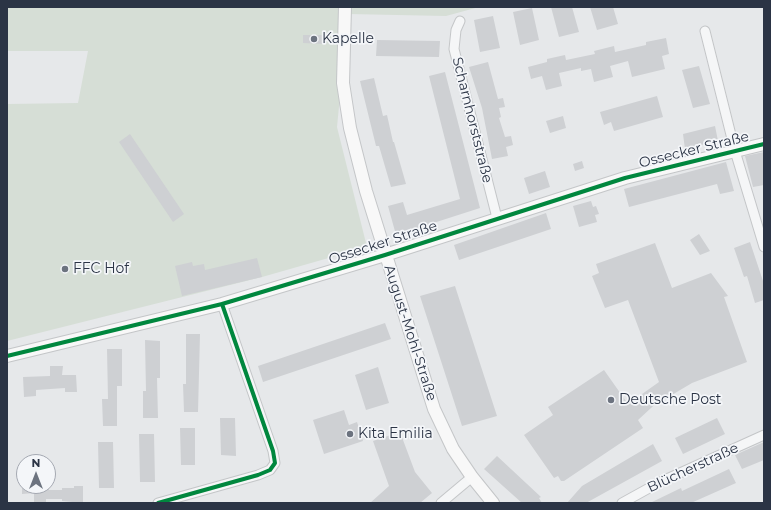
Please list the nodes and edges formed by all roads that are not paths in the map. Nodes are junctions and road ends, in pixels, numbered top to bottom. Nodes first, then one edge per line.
1 (345, 7) edge
2 (460, 21) dead end
3 (705, 31) dead end
4 (764, 144) edge
5 (735, 151) junction
6 (498, 218) junction
7 (764, 247) edge
8 (385, 255) junction
9 (222, 304) junction
10 (7, 356) edge
11 (764, 435) edge
12 (472, 478) junction
13 (158, 503) edge
14 (441, 503) edge
15 (493, 503) edge
16 (622, 503) edge

1 - 8 street, August-Mohl-Straße
2 - 6 street, Scharnhorststraße
3 - 5 street
4 - 5 street, Ossecker Straße
5 - 6 street, Ossecker Straße
5 - 7 street
6 - 8 street, Ossecker Straße
8 - 9 street, Ossecker Straße
8 - 12 street, August-Mohl-Straße
9 - 10 street, Ossecker Straße
9 - 13 street
11 - 16 street, Blücherstraße
12 - 14 street
12 - 15 street, August-Mohl-Straße

